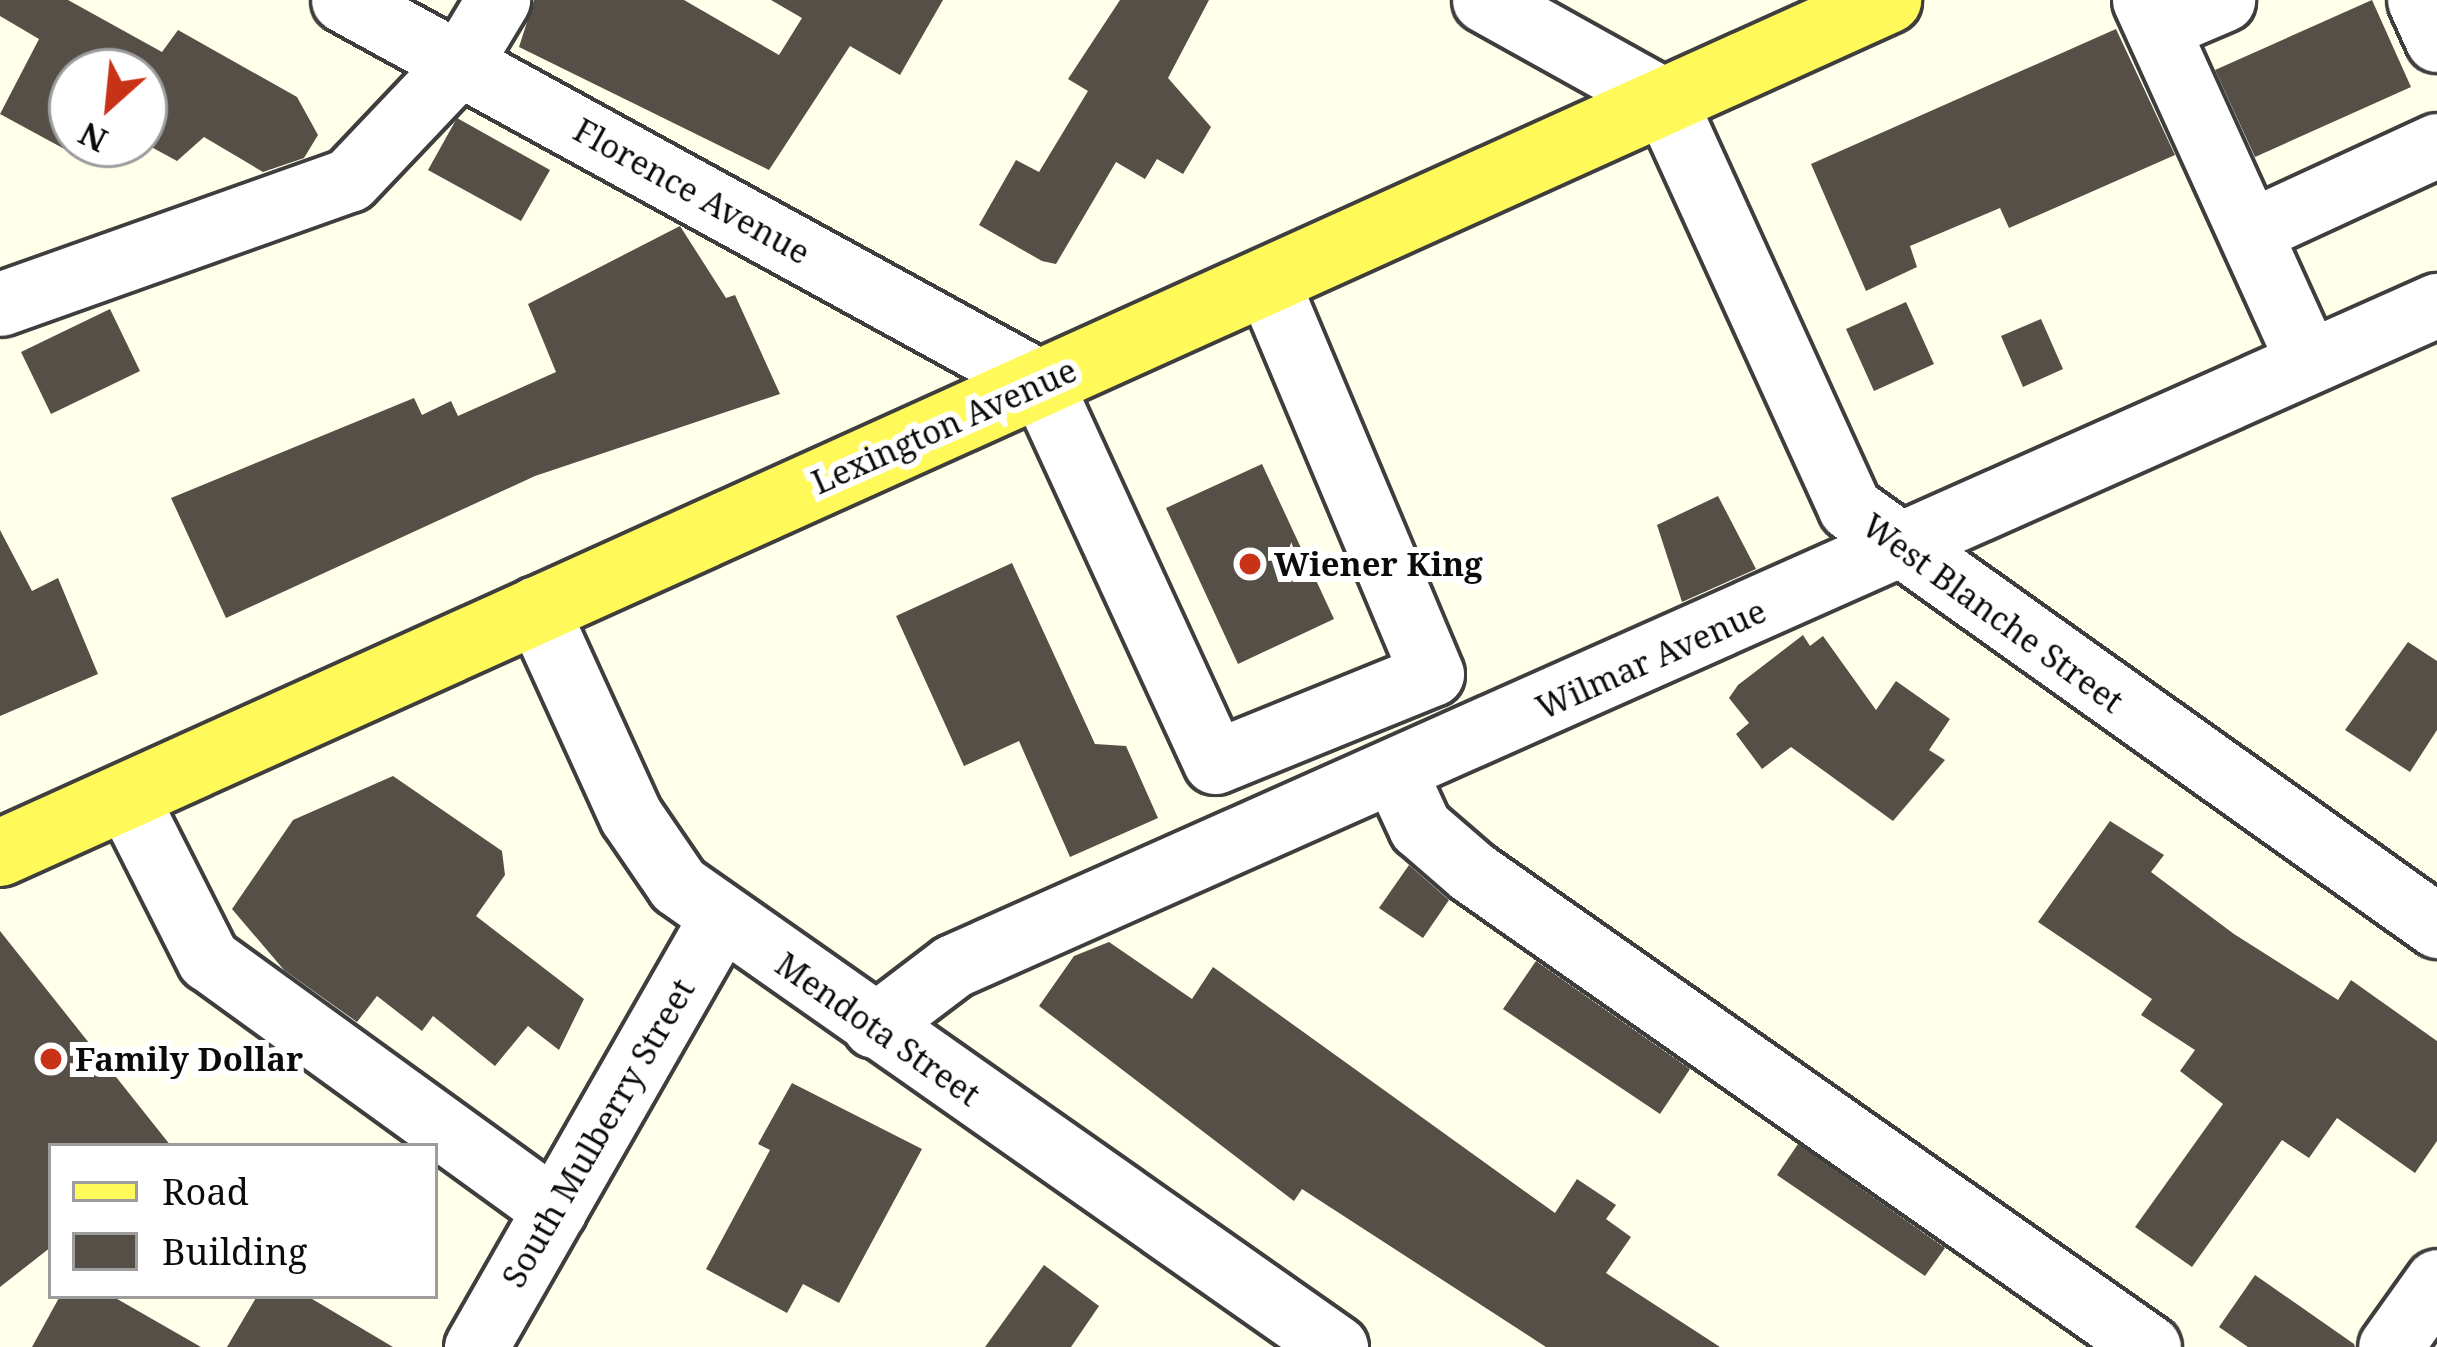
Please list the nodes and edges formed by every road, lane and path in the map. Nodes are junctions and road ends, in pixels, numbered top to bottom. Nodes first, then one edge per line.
1 (344, 0) edge
2 (498, 0) edge
3 (1484, 0) edge
4 (1888, 0) edge
5 (2223, 0) edge
6 (2419, 0) edge
7 (2151, 14) edge
8 (2437, 40) edge
9 (460, 63) junction
10 (1664, 100) junction
11 (2437, 145) edge
12 (2251, 231) junction
13 (1268, 283) junction
14 (0, 304) edge
15 (2429, 318) edge
16 (2308, 362) junction
17 (1040, 382) junction
18 (1895, 550) junction
19 (536, 608) junction
20 (1395, 773) junction
21 (126, 797) junction
22 (0, 854) edge
23 (720, 920) junction
24 (2437, 926) edge
25 (874, 1026) junction
26 (555, 1210) junction
27 (2437, 1281) edge
28 (476, 1347) edge
29 (1336, 1347) edge
30 (2150, 1347) edge
31 (2390, 1347) edge

1 - 9 street, Florence Avenue
2 - 9 street
3 - 10 street
4 - 10 main road, Lexington Avenue
5 - 7 street
6 - 8 street
7 - 12 street
9 - 14 street
9 - 17 street, Florence Avenue
10 - 13 main road, Lexington Avenue
10 - 18 street, West Blanche Street
11 - 12 street
12 - 16 street
13 - 17 main road, Lexington Avenue
13 - 17 street
15 - 16 street, Wilmar Avenue
16 - 18 street, Wilmar Avenue
17 - 19 main road, Lexington Avenue
18 - 20 street, Wilmar Avenue
18 - 24 street, West Blanche Street
19 - 21 main road, Lexington Avenue
19 - 23 street, Mendota Street
20 - 25 street, Wilmar Avenue
20 - 30 street
21 - 22 main road, Lexington Avenue
21 - 26 street
23 - 25 street, Mendota Street
23 - 26 street, South Mulberry Street
25 - 29 street, Mendota Street
26 - 28 street, South Mulberry Street
27 - 31 street

